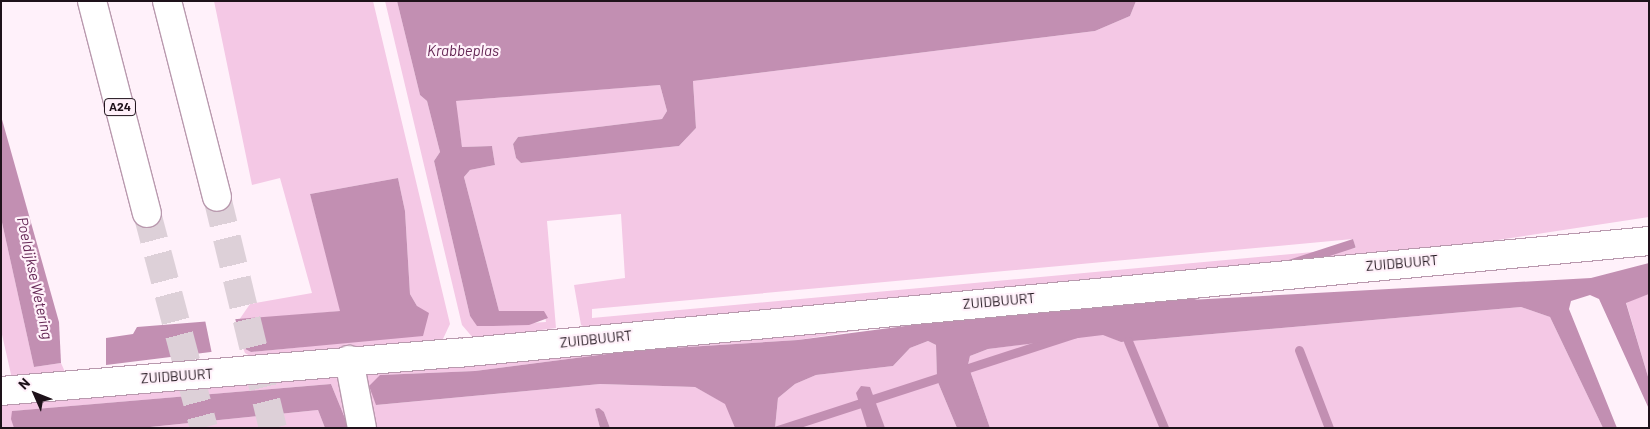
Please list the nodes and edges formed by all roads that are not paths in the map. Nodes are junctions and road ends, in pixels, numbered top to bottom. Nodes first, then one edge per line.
1 (92, 1) edge
2 (166, 1) edge
3 (216, 196) tunnel mouth
4 (147, 214) tunnel mouth
5 (1649, 242) edge
6 (349, 360) junction
7 (3, 386) edge
8 (362, 428) edge

1 - 4 main road, A24
2 - 3 main road
5 - 6 main road, ZUIDBUURT
6 - 7 main road, ZUIDBUURT
6 - 8 main road

